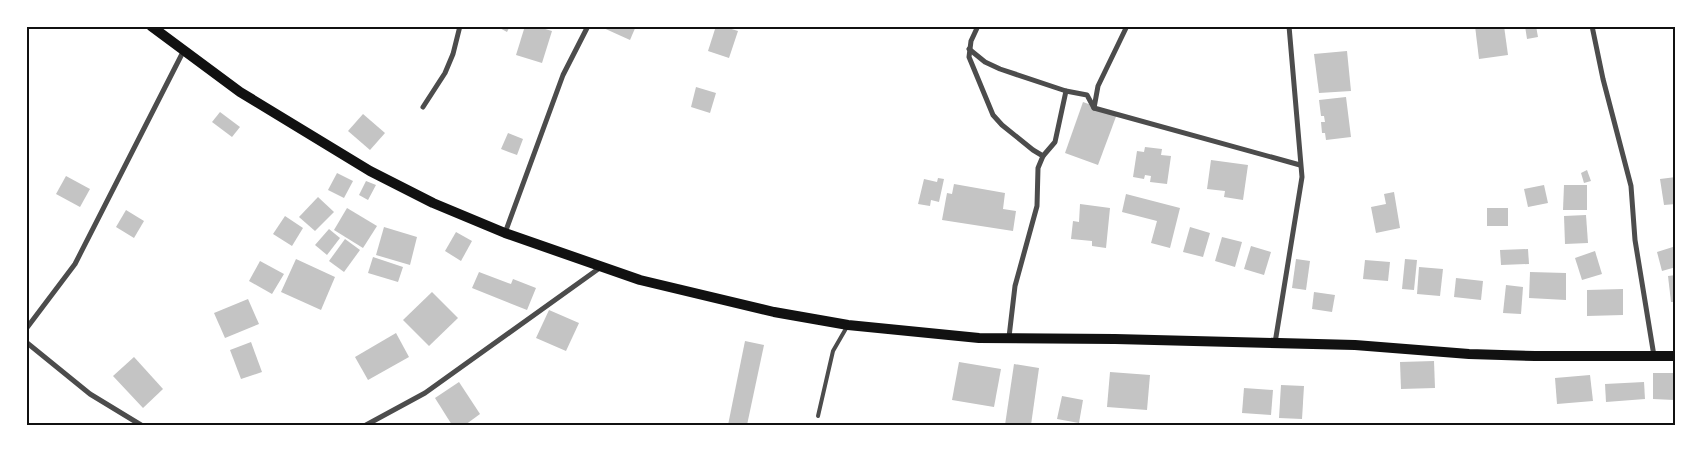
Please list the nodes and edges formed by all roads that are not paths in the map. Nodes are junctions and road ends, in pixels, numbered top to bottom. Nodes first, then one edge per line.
1 (151, 26) edge
2 (460, 26) edge
3 (978, 26) edge
4 (1127, 26) edge
5 (1289, 26) edge
6 (1592, 26) edge
7 (587, 27) edge
8 (969, 49) junction
9 (184, 50) junction
10 (1066, 91) junction
11 (423, 107) dead end
12 (1094, 108) junction
13 (1043, 156) junction
14 (1300, 165) junction
15 (505, 233) junction
16 (601, 267) junction
17 (848, 325) junction
18 (26, 329) edge
19 (1008, 337) junction
20 (26, 342) edge
21 (1276, 343) junction
22 (1654, 356) junction
23 (1676, 356) edge
24 (818, 416) dead end
25 (141, 425) edge
26 (366, 425) edge

1 - 9 main road
2 - 11 street
3 - 8 street
4 - 12 street
5 - 14 street
6 - 22 street
7 - 15 street
8 - 10 street
8 - 13 street
9 - 15 main road
9 - 18 street
10 - 12 street
10 - 13 street
12 - 14 street
13 - 19 street
14 - 21 street
15 - 16 main road
16 - 17 main road
16 - 26 street
17 - 19 main road
17 - 24 lane
19 - 21 main road
20 - 25 street
21 - 22 main road
22 - 23 main road

